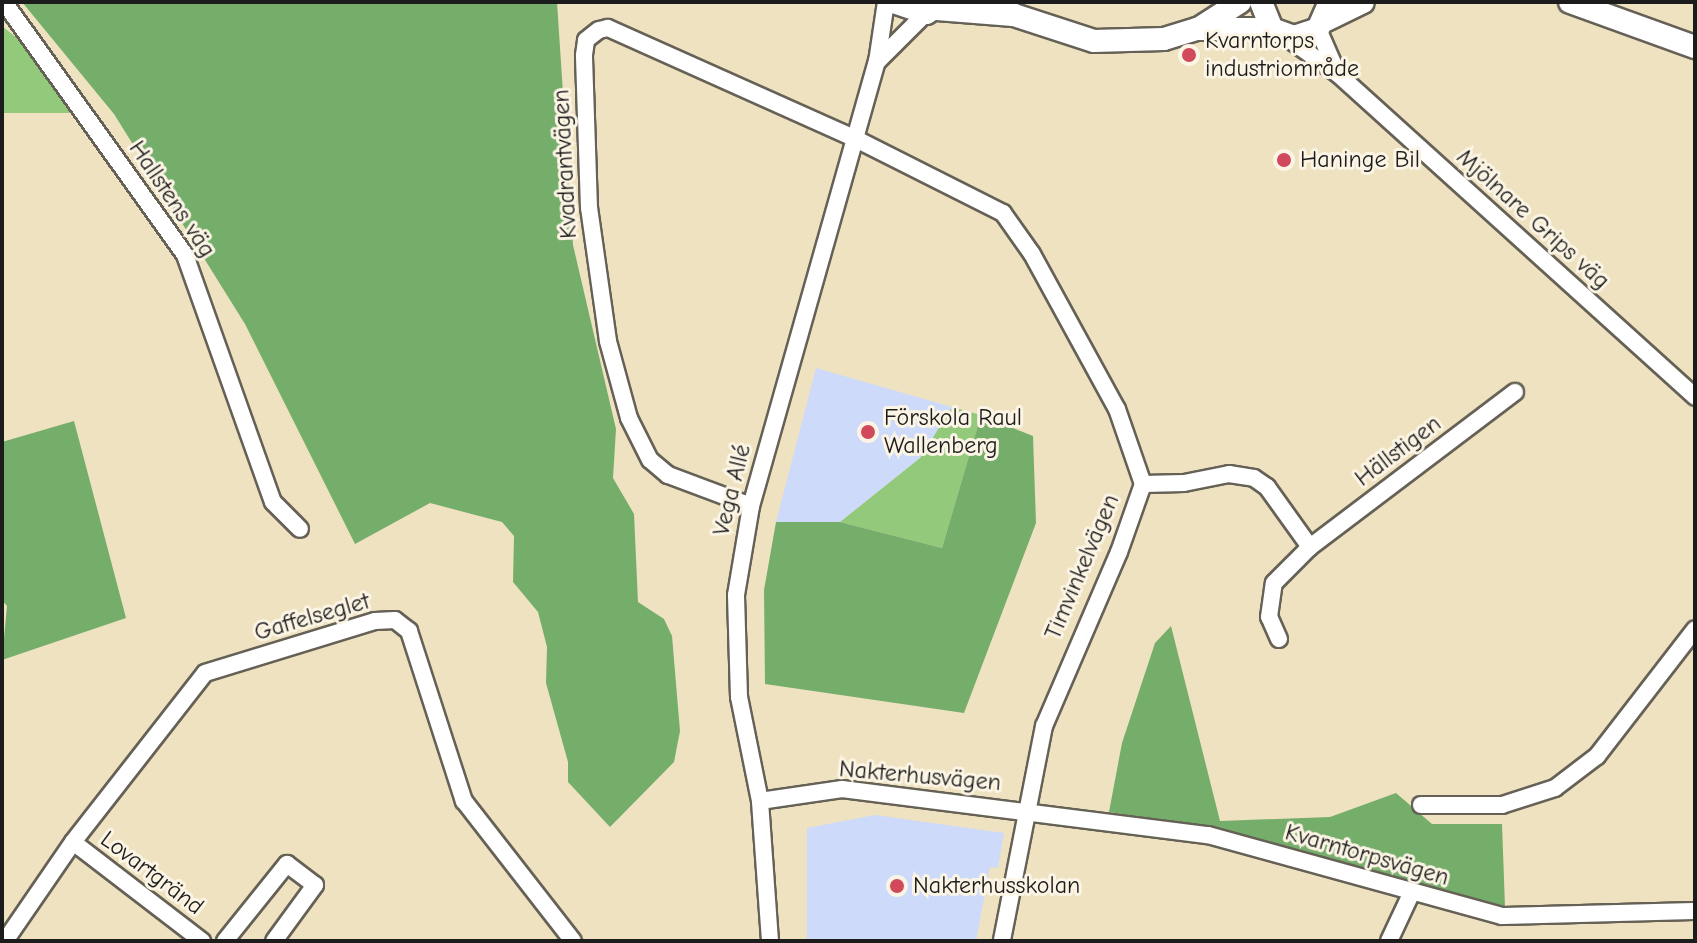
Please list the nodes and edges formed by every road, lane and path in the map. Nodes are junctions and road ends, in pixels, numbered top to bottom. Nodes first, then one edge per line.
1 (4, 2) edge
2 (886, 2) edge
3 (894, 2) edge
4 (1240, 2) edge
5 (1261, 2) edge
6 (1363, 2) edge
7 (1570, 2) edge
8 (936, 8) edge
9 (1004, 8) edge
10 (1324, 17) edge
11 (1197, 29) junction
12 (1277, 32) junction
13 (1695, 47) edge
14 (877, 62) junction
15 (1339, 75) junction
16 (854, 138) junction
17 (1515, 392) dead end
18 (1695, 397) edge
19 (1143, 484) junction
20 (751, 506) junction
21 (300, 529) dead end
22 (1310, 547) junction
23 (1695, 629) edge
24 (1279, 639) dead end
25 (760, 801) junction
26 (1421, 805) dead end
27 (1029, 810) junction
28 (73, 842) junction
29 (1411, 894) junction
30 (1695, 911) edge
31 (283, 938) edge
32 (5, 941) edge
33 (202, 941) edge
34 (225, 941) edge
35 (573, 941) edge
36 (770, 941) edge
37 (1002, 941) edge
38 (1389, 941) edge

1 - 21 street, Hallstens väg
2 - 14 street, Vega Allé
3 - 8 street
4 - 11 street
5 - 12 street
6 - 10 street
7 - 13 street
8 - 9 street
8 - 14 street, Vega Allé
9 - 11 street
10 - 12 street
10 - 15 street, Mjölnare Grips väg
11 - 12 street
12 - 15 street, Mjölnare Grips väg
14 - 16 street, Vega Allé
15 - 18 street, Mjölnare Grips väg
16 - 19 street, Timvinkelvägen
16 - 20 street, Vega Allé
16 - 20 street, Kvadrantvägen
17 - 22 street, Hällstigen
19 - 22 street
19 - 27 street, Timvinkelvägen
20 - 25 street, Vega Allé
22 - 24 street, Hällstigen
23 - 26 street
25 - 27 street, Nakterhusvägen
25 - 36 street, Vega Allé
27 - 29 street, Kvarntorpsvägen
27 - 37 street, Timvinkelvägen
28 - 32 street, Gaffelseglet
28 - 33 street, Lovartgränd
28 - 35 street, Gaffelseglet
29 - 30 street, Kvarntorpsvägen
29 - 38 street
31 - 34 street

